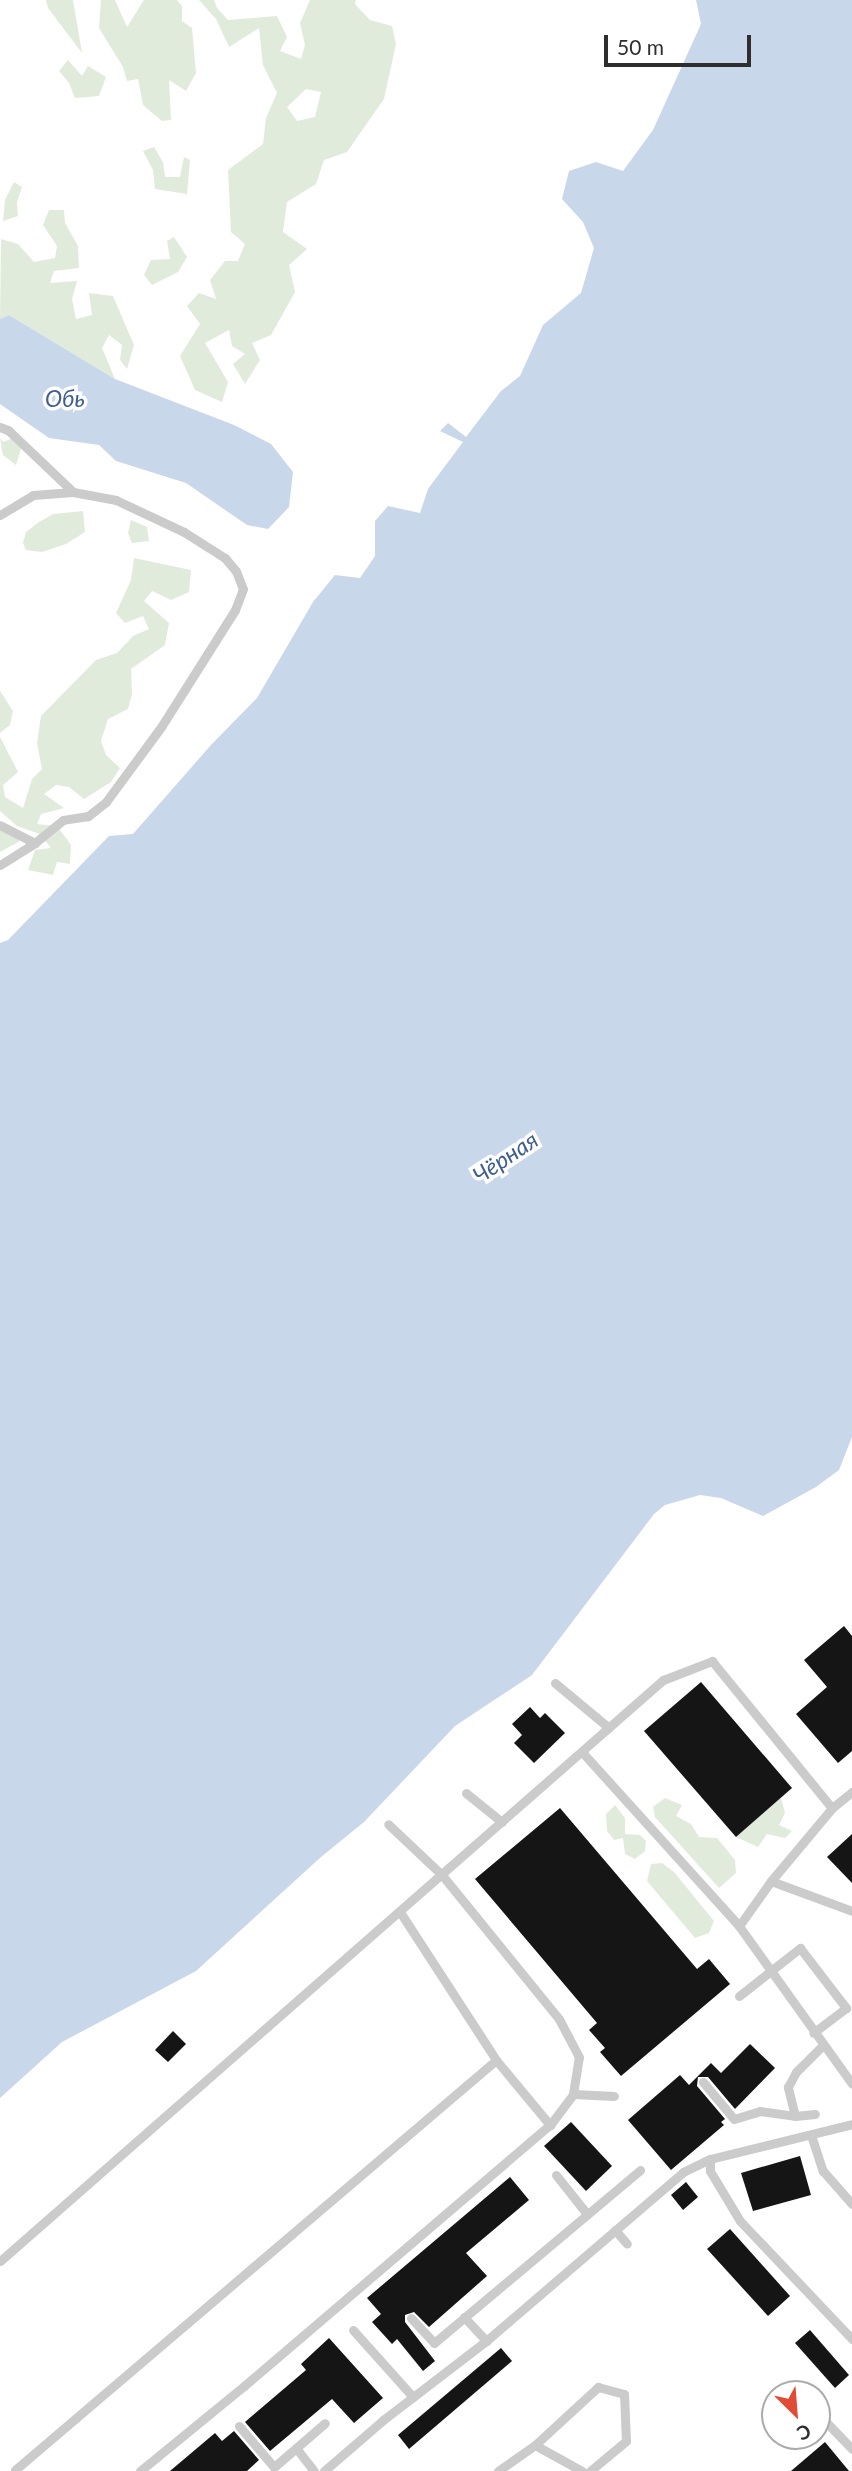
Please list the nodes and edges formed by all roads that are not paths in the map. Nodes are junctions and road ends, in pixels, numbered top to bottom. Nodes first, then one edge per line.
1 (0, 427) edge
2 (73, 492) junction
3 (0, 515) edge
4 (0, 825) edge
5 (35, 843) junction
6 (0, 865) edge
7 (555, 1683) dead end
8 (609, 1728) junction
9 (582, 1752) junction
10 (852, 1792) edge
11 (466, 1793) dead end
12 (832, 1808) junction
13 (502, 1822) junction
14 (388, 1824) dead end
15 (442, 1875) junction
16 (771, 1881) junction
17 (852, 1911) edge
18 (400, 1912) junction
19 (739, 1926) junction
20 (770, 1972) junction
21 (740, 1996) dead end
22 (813, 2034) junction
23 (822, 2046) junction
24 (496, 2060) junction
25 (703, 2082) dead end
26 (852, 2084) edge
27 (573, 2094) junction
28 (614, 2096) dead end
29 (815, 2114) dead end
30 (794, 2116) junction
31 (852, 2124) edge
32 (550, 2125) junction
33 (811, 2135) junction
34 (710, 2159) junction
35 (640, 2171) dead end
36 (556, 2175) dead end
37 (852, 2204) edge
38 (587, 2214) junction
39 (615, 2230) junction
40 (627, 2244) dead end
41 (0, 2261) edge
42 (464, 2317) junction
43 (411, 2318) dead end
44 (353, 2330) dead end
45 (852, 2339) edge
46 (486, 2341) junction
47 (413, 2397) junction
48 (325, 2423) dead end
49 (239, 2426) dead end
50 (831, 2427) edge
51 (535, 2445) junction
52 (296, 2448) junction
53 (852, 2449) edge
54 (15, 2470) edge
55 (140, 2471) edge
56 (314, 2471) edge
57 (324, 2471) edge
58 (498, 2471) edge
59 (582, 2471) edge
60 (590, 2471) edge

1 - 2 lane
2 - 3 lane
2 - 5 lane
4 - 5 lane
5 - 6 lane
7 - 8 lane
8 - 9 lane
8 - 12 lane
9 - 13 lane
9 - 19 lane
10 - 12 lane
11 - 13 lane
12 - 16 lane
13 - 15 lane
14 - 15 lane
15 - 18 lane
15 - 27 lane
16 - 17 lane
16 - 19 lane
18 - 24 lane
18 - 41 lane
19 - 20 lane
20 - 21 lane
20 - 22 lane
20 - 22 lane
22 - 23 lane
23 - 26 lane
23 - 30 lane
24 - 32 lane
24 - 54 lane
25 - 30 lane
27 - 28 lane
27 - 32 lane
29 - 30 lane
31 - 33 lane
32 - 55 lane
33 - 34 lane
33 - 37 lane
34 - 39 lane
34 - 45 lane
35 - 38 lane
36 - 38 lane
38 - 42 lane
39 - 40 lane
39 - 46 lane
42 - 43 lane
42 - 46 lane
44 - 47 lane
46 - 47 lane
47 - 57 lane
48 - 52 lane
49 - 52 lane
50 - 53 lane
51 - 58 lane
51 - 59 lane
51 - 60 lane
52 - 56 lane

